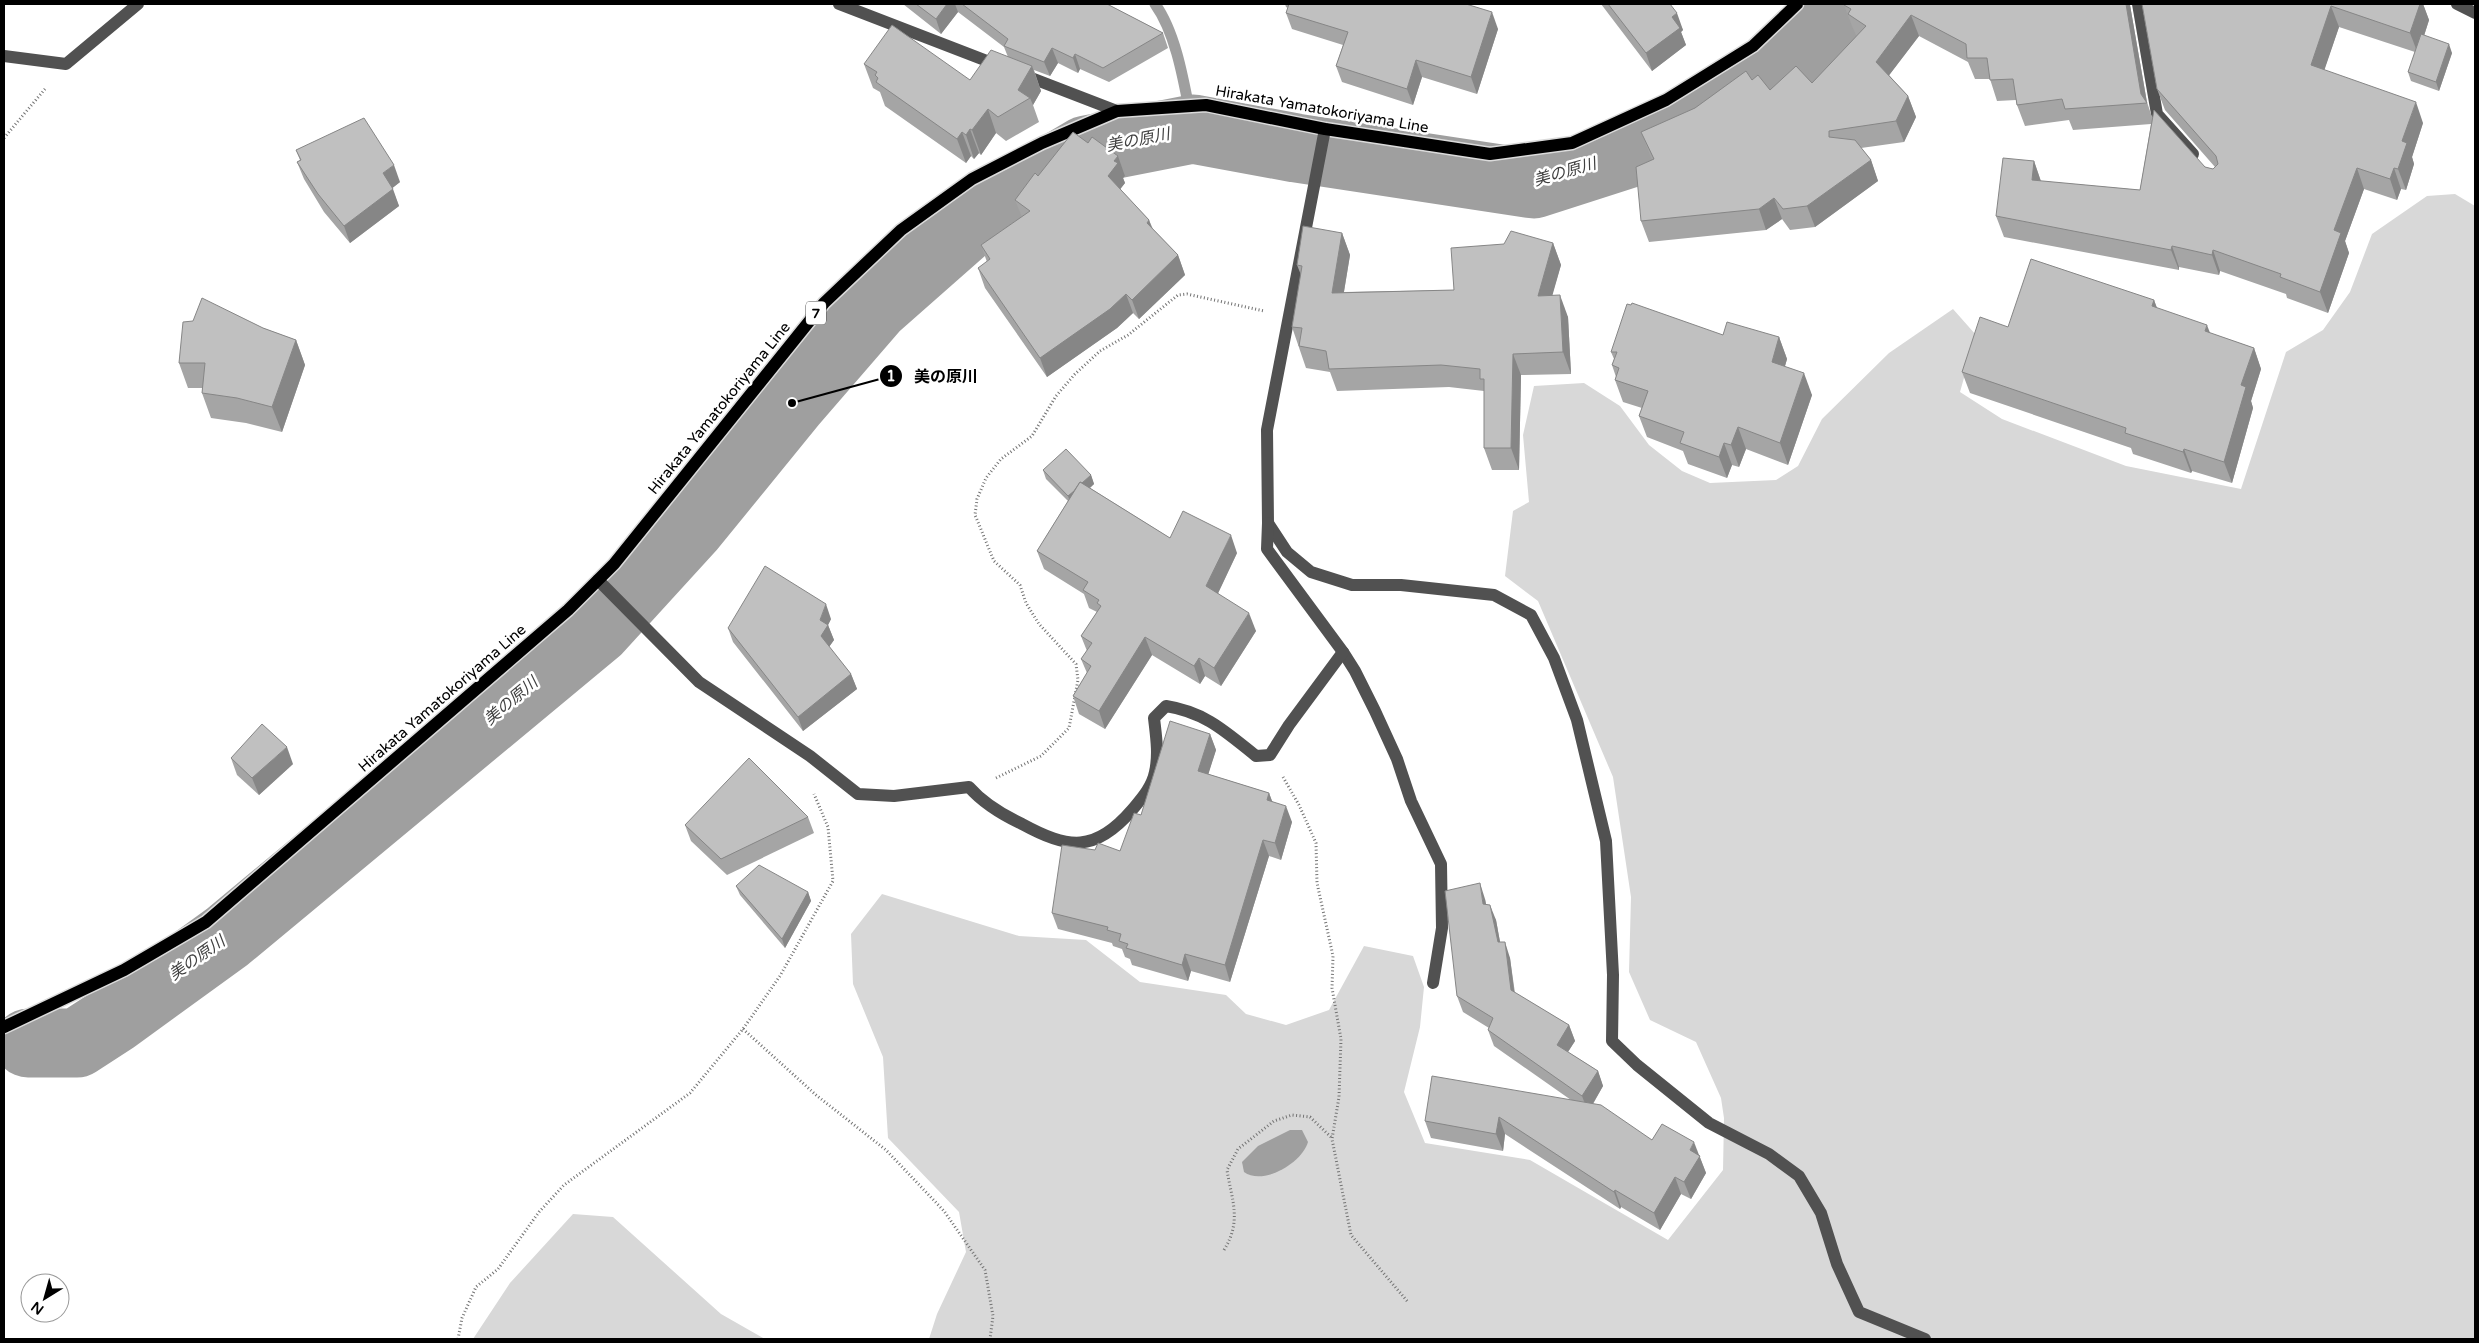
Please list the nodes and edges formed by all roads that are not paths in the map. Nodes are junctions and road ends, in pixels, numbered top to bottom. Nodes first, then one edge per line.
1 (138, 4) edge
2 (839, 4) edge
3 (1797, 4) edge
4 (2138, 4) edge
5 (2457, 4) edge
6 (2475, 13) edge
7 (4, 56) edge
8 (1117, 111) junction
9 (1325, 129) junction
10 (2200, 161) edge
11 (1268, 523) junction
12 (598, 580) junction
13 (1344, 652) junction
14 (1433, 983) dead end
15 (4, 1027) edge
16 (1925, 1339) edge

1 - 7 street
2 - 8 street
3 - 9 main road, Hirakata Yamatokoriyama Line / 7
4 - 10 street
5 - 6 street
8 - 9 main road, Hirakata Yamatokoriyama Line / 7
8 - 12 main road, Hirakata Yamatokoriyama Line / 7
9 - 11 street
11 - 13 street
11 - 16 street
12 - 13 street
12 - 15 main road, Hirakata Yamatokoriyama Line / 7
13 - 14 street

